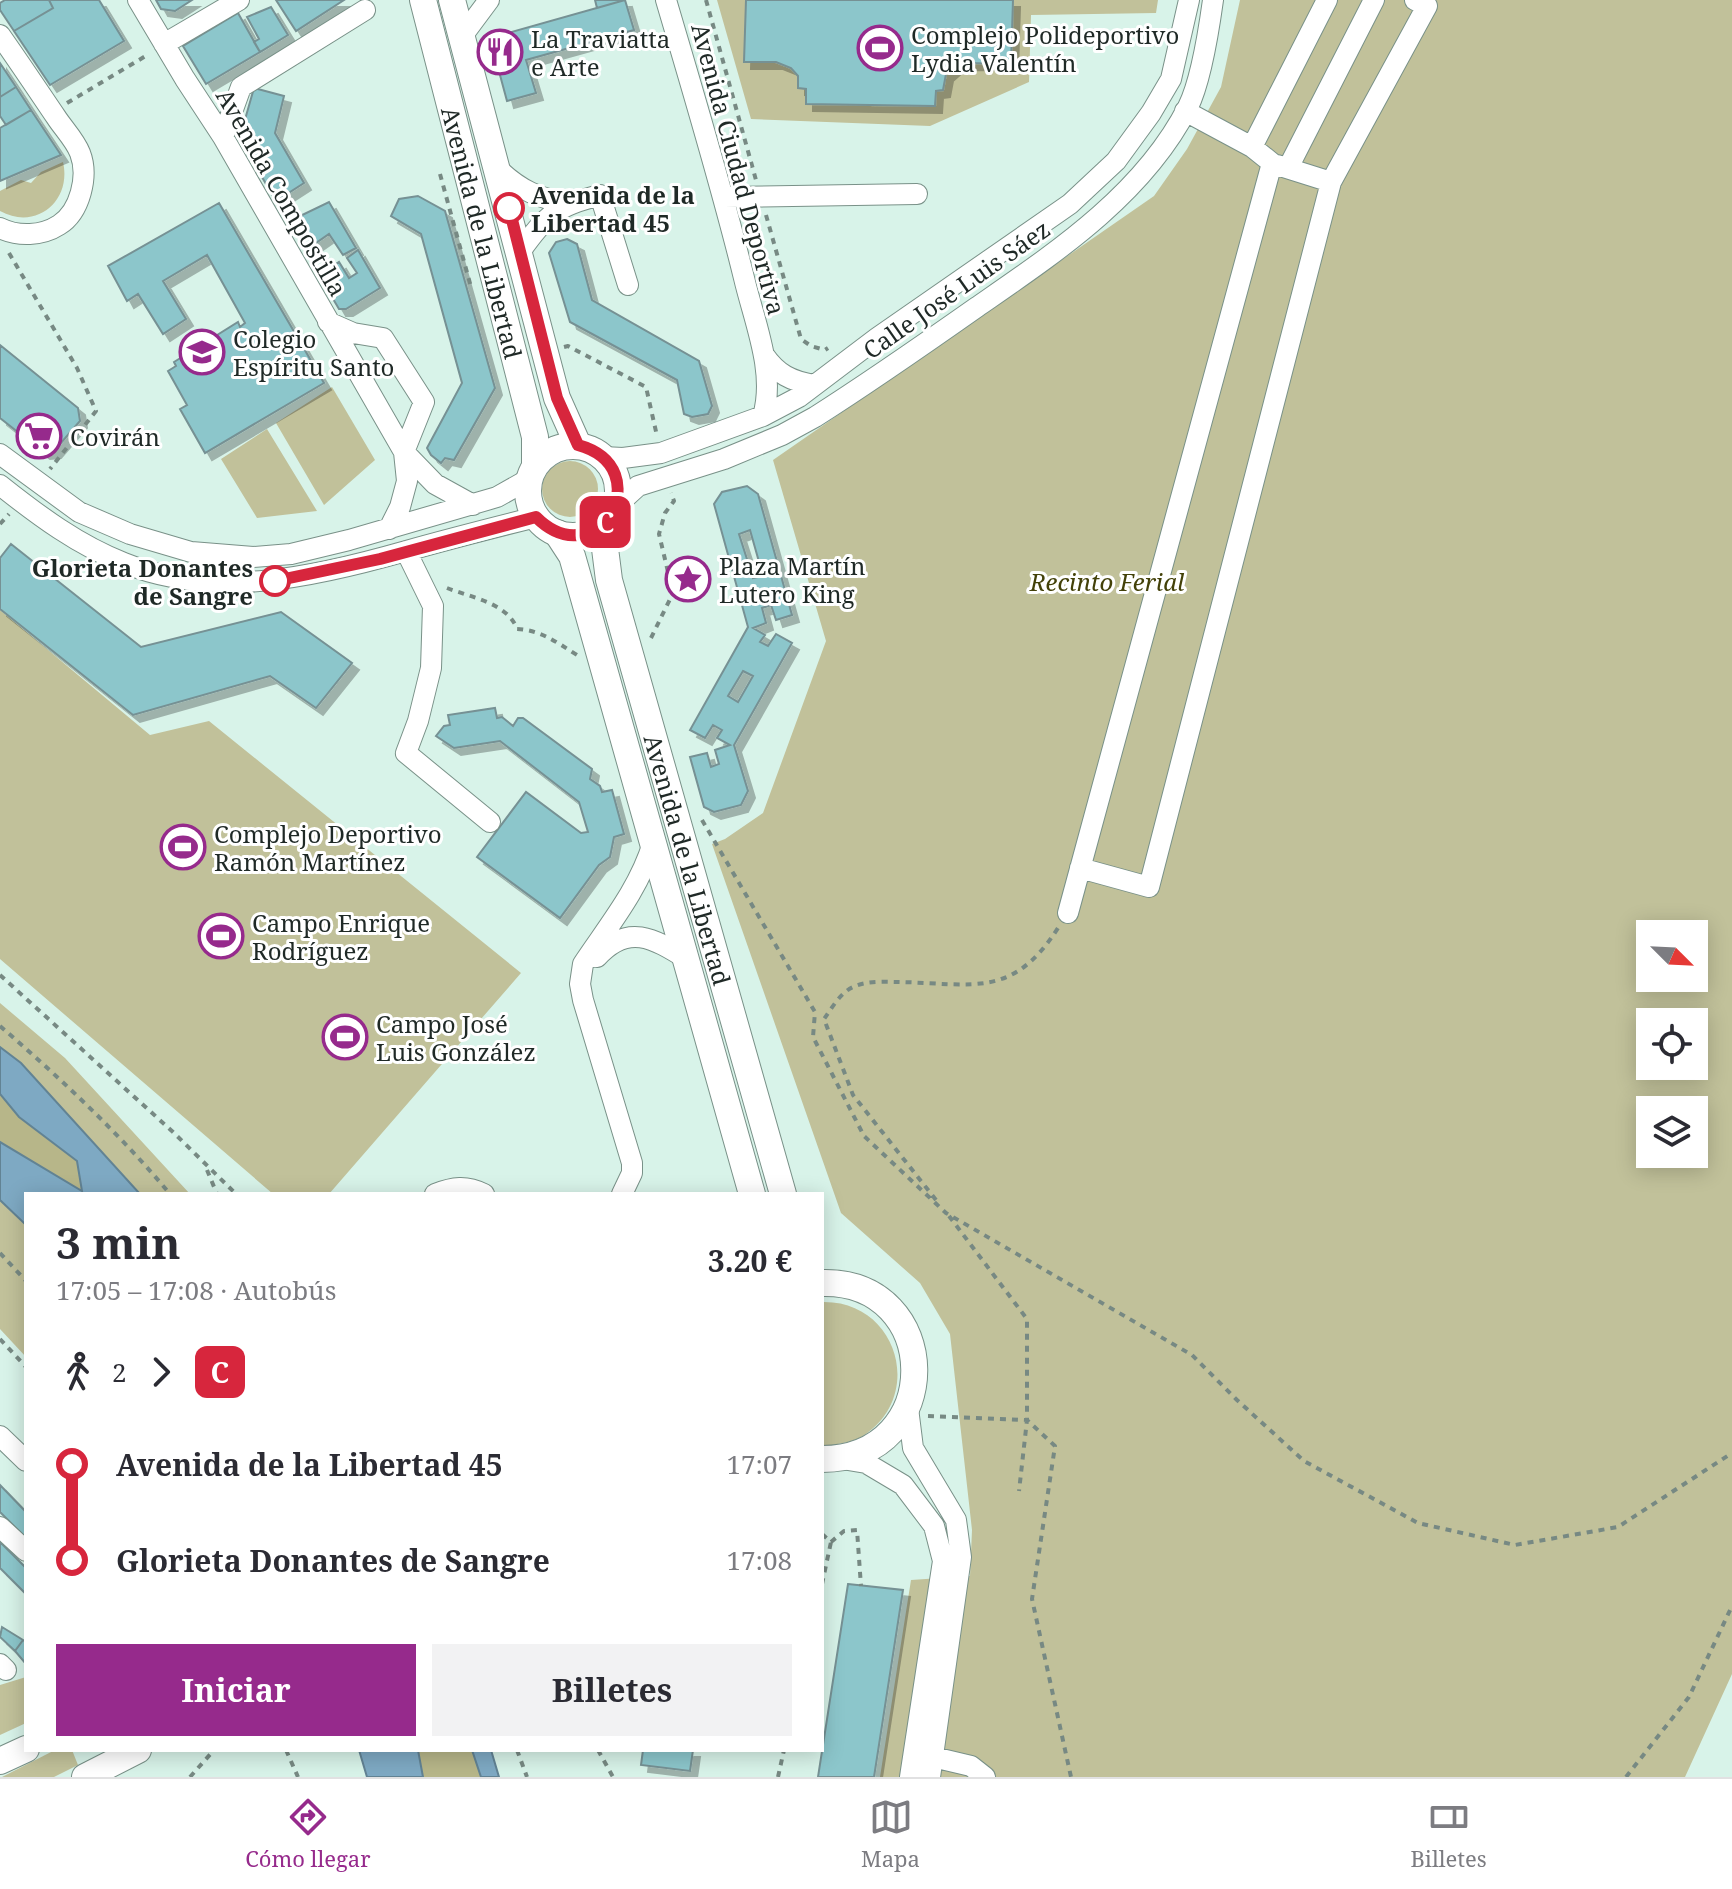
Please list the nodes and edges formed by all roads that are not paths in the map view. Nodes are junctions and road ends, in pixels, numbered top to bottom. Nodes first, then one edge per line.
1 (138, 0) edge
2 (239, 0) edge
3 (423, 0) edge
4 (452, 0) edge
5 (489, 0) edge
6 (666, 0) edge
7 (1189, 0) edge
8 (1213, 0) edge
9 (1327, 0) edge
10 (1374, 0) edge
11 (1415, 0) edge
12 (365, 10) dead end
13 (0, 35) edge
14 (463, 35) junction
15 (164, 44) junction
16 (1185, 111) junction
17 (223, 137) junction
18 (1252, 147) junction
19 (1280, 166) junction
20 (498, 169) junction
21 (1331, 182) junction
22 (917, 194) dead end
23 (724, 197) junction
24 (569, 203) junction
25 (0, 228) edge
26 (520, 252) junction
27 (628, 285) dead end
28 (328, 322) junction
29 (762, 352) junction
30 (814, 385) junction
31 (763, 416) junction
32 (578, 445) junction
33 (404, 452) junction
34 (0, 454) edge
35 (603, 457) junction
36 (532, 472) junction
37 (0, 485) edge
38 (473, 505) junction
39 (608, 516) junction
40 (546, 525) junction
41 (389, 529) junction
42 (406, 551) junction
43 (490, 822) dead end
44 (654, 840) junction
45 (1080, 868) junction
46 (1068, 913) road end
47 (687, 959) junction
48 (582, 994) junction
49 (441, 1192) edge
50 (479, 1192) edge
51 (623, 1192) edge
52 (751, 1192) edge
53 (782, 1192) edge
54 (826, 1278) edge
55 (915, 1412) junction
56 (0, 1436) edge
57 (24, 1459) edge
58 (830, 1459) edge
59 (0, 1527) edge
60 (24, 1549) edge
61 (24, 1750) edge
62 (134, 1752) edge
63 (0, 1761) edge
64 (925, 1762) edge
65 (85, 1777) edge
66 (910, 1777) edge
67 (985, 1777) edge

1 - 15 street, Avenida Compostilla
2 - 15 street
3 - 36 main road, Avenida de la Libertad
4 - 14 main road, Avenida de la Libertad
5 - 14 street
6 - 23 street, Avenida Ciudad Deportiva
7 - 30 street, Calle José Luis Sáez
8 - 16 street, Calle José Luis Sáez
9 - 18 street
10 - 19 street
11 - 21 street
12 - 17 street
13 - 25 street
14 - 20 main road, Avenida de la Libertad
15 - 17 street, Avenida Compostilla
16 - 18 street
16 - 39 street, Calle José Luis Sáez
17 - 28 street, Avenida Compostilla
18 - 19 street
19 - 21 street
19 - 45 street
20 - 24 street
20 - 26 main road, Avenida de la Libertad
21 - 45 street
22 - 23 street
23 - 29 street, Avenida Ciudad Deportiva
24 - 26 street
24 - 27 street
26 - 32 main road, Avenida de la Libertad
28 - 33 street, Avenida Compostilla
28 - 33 street
29 - 30 street, Avenida Ciudad Deportiva
29 - 31 street, Avenida Ciudad Deportiva
30 - 31 street, Calle José Luis Sáez
31 - 35 street, Calle José Luis Sáez
32 - 35 main road
32 - 36 main road
33 - 38 street, Avenida Compostilla
33 - 41 street
34 - 41 street
35 - 39 main road
36 - 38 street
36 - 40 main road
37 - 42 street
38 - 41 street
39 - 40 main road
39 - 53 main road, Avenida de la Libertad
40 - 42 street
40 - 44 main road, Avenida de la Libertad
42 - 43 street
44 - 47 main road, Avenida de la Libertad
44 - 48 street
45 - 46 street
47 - 48 street
47 - 52 main road, Avenida de la Libertad
48 - 51 street
49 - 50 street
54 - 55 main road
55 - 58 main road
55 - 64 street
56 - 57 street
58 - 64 street
59 - 60 street
61 - 63 main road
62 - 65 main road
64 - 66 street
64 - 67 street

